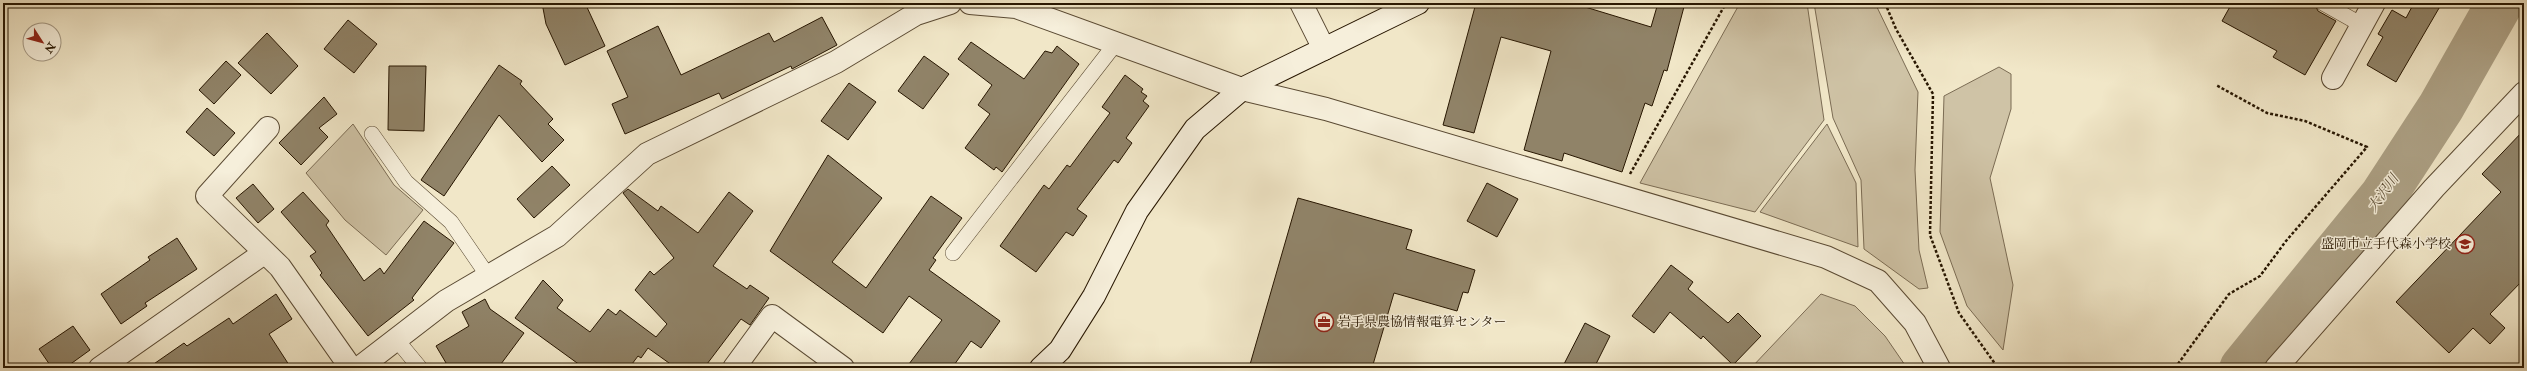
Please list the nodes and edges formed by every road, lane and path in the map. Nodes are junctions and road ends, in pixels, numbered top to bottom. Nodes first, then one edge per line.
1 (950, 3) edge
2 (970, 3) edge
3 (1301, 3) edge
4 (1418, 3) edge
5 (1726, 3) edge
6 (1885, 3) edge
7 (2322, 3) edge
8 (2374, 3) edge
9 (911, 8) edge
10 (2362, 25) junction
11 (1116, 43) junction
12 (1324, 49) junction
13 (2332, 78) dead end
14 (2216, 85) dead end
15 (1242, 89) junction
16 (2524, 93) edge
17 (268, 128) dead end
18 (372, 134) dead end
19 (1618, 195) junction
20 (264, 253) junction
21 (953, 253) dead end
22 (488, 276) junction
23 (396, 339) junction
24 (100, 368) edge
25 (351, 368) edge
26 (359, 368) edge
27 (420, 368) edge
28 (734, 368) edge
29 (843, 368) edge
30 (1041, 368) edge
31 (1939, 368) edge
32 (1998, 368) edge
33 (2175, 368) edge
34 (2276, 368) edge

1 - 9 street
2 - 11 street
3 - 12 street
4 - 12 street
5 - 19 path
6 - 32 path
7 - 10 lane
8 - 10 street
9 - 22 street
10 - 13 street
11 - 15 street
11 - 21 lane
12 - 15 street
14 - 33 path
15 - 19 street
15 - 30 street
16 - 34 street
17 - 20 street
18 - 22 lane
19 - 31 street
20 - 24 street
20 - 25 street
22 - 23 street
23 - 26 street
23 - 27 lane
28 - 29 street

